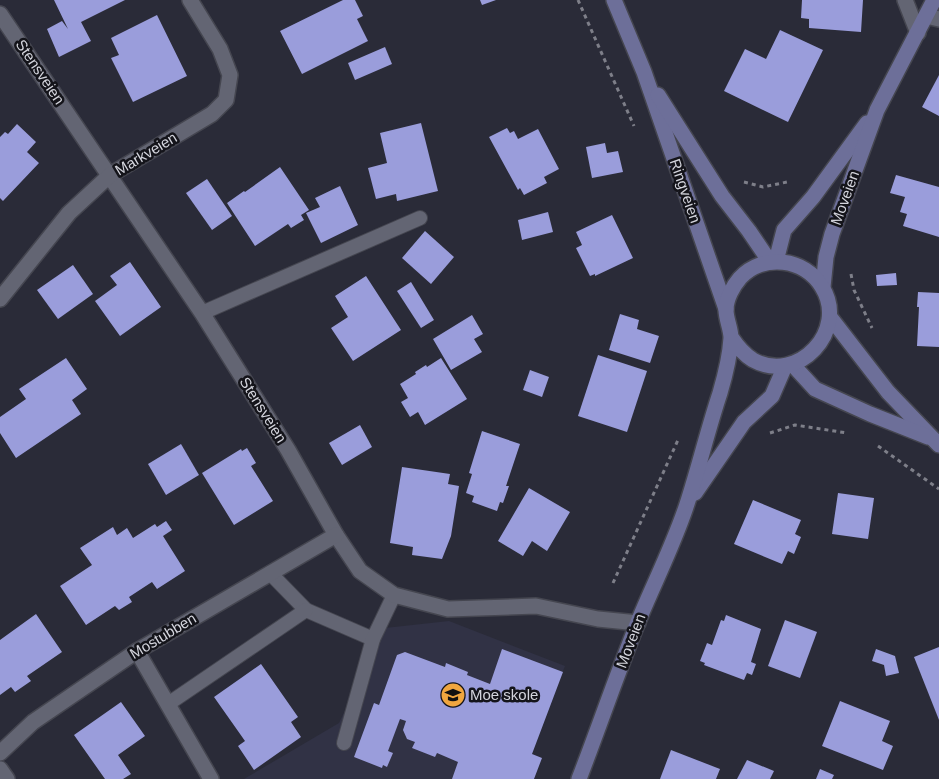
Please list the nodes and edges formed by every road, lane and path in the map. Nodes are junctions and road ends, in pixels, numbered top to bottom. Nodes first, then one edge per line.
1 (190, 0) edge
2 (578, 0) edge
3 (614, 0) edge
4 (904, 0) edge
5 (934, 0) edge
6 (0, 14) edge
7 (932, 17) edge
8 (918, 33) junction
9 (644, 72) junction
10 (877, 110) junction
11 (635, 128) dead end
12 (110, 175) junction
13 (744, 182) dead end
14 (787, 182) dead end
15 (420, 218) dead end
16 (773, 262) junction
17 (851, 272) dead end
18 (823, 287) junction
19 (0, 299) edge
20 (726, 309) junction
21 (202, 314) junction
22 (830, 317) junction
23 (875, 332) dead end
24 (731, 337) junction
25 (788, 365) junction
26 (852, 434) dead end
27 (764, 437) dead end
28 (679, 438) dead end
29 (935, 441) edge
30 (877, 445) dead end
31 (939, 488) edge
32 (687, 505) junction
33 (336, 535) junction
34 (270, 573) junction
35 (613, 582) dead end
36 (394, 595) junction
37 (306, 610) junction
38 (638, 623) junction
39 (373, 639) junction
40 (136, 651) junction
41 (168, 704) junction
42 (344, 743) dead end
43 (0, 753) edge
44 (0, 769) edge
45 (7, 779) edge
46 (211, 779) edge
47 (579, 779) edge

1 - 12 street, Markveien
2 - 11 path
3 - 9 main road, Ringveien
4 - 8 street
5 - 7 main road, Moveien
6 - 12 street, Stensveien
7 - 8 main road, Moveien
8 - 10 main road, Moveien
9 - 16 main road, Ringveien
9 - 20 main road, Ringveien
10 - 16 main road, Moveien
10 - 18 main road, Moveien
12 - 19 street, Markveien
12 - 21 street, Stensveien
13 - 14 path
15 - 21 lane
16 - 18 main road
16 - 20 main road
17 - 23 path
18 - 22 main road
20 - 24 main road
21 - 33 street, Stensveien
22 - 25 main road
22 - 29 main road
24 - 25 main road
24 - 32 main road, Moveien
25 - 29 main road
25 - 32 main road, Moveien
26 - 27 path
28 - 35 path
30 - 31 path
32 - 38 main road, Moveien
33 - 34 street, Mostubben
33 - 36 street, Stensveien
34 - 37 lane
34 - 40 street, Mostubben
36 - 38 street, Stensveien
36 - 39 lane
37 - 39 lane
37 - 41 lane
38 - 47 main road, Moveien
39 - 42 lane
40 - 41 street
40 - 43 street, Mostubben
41 - 46 street
44 - 45 street

